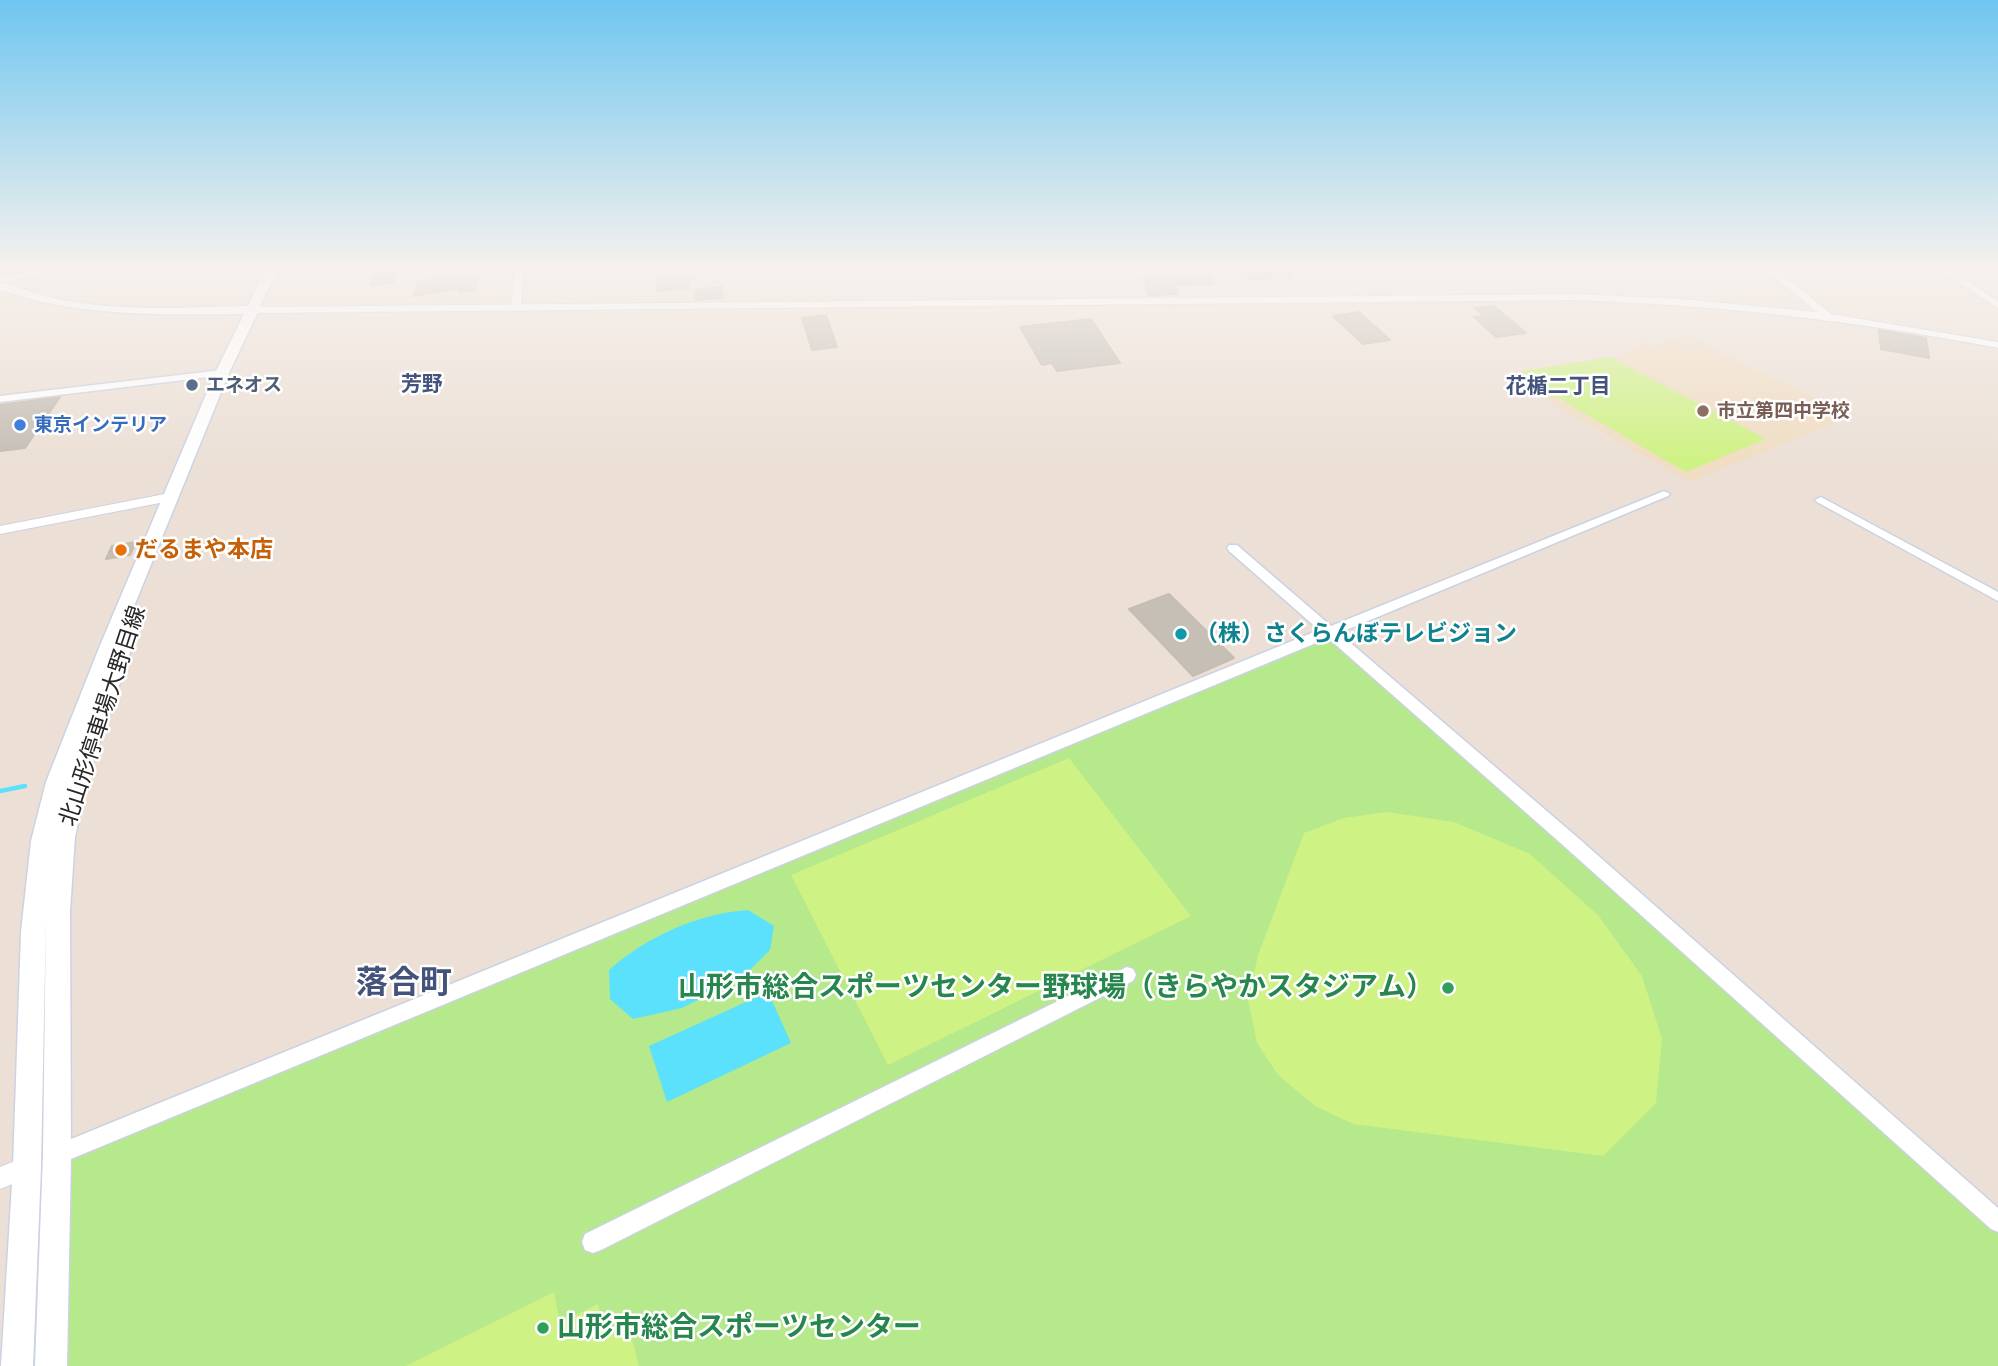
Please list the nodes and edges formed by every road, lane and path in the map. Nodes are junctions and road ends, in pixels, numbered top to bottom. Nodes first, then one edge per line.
1 (246, 333) edge
2 (249, 333) edge
3 (1928, 333) edge
4 (1998, 345) edge
5 (222, 373) junction
6 (0, 399) edge
7 (1664, 494) dead end
8 (170, 497) junction
9 (1821, 500) dead end
10 (0, 530) edge
11 (1233, 548) dead end
12 (1998, 597) edge
13 (1329, 631) junction
14 (1127, 975) dead end
15 (57, 1155) junction
16 (27, 1167) junction
17 (0, 1178) edge
18 (1998, 1222) edge
19 (593, 1242) dead end
20 (17, 1366) edge
21 (51, 1366) edge

1 - 5 main road, 北山形停車場大野目線
2 - 15 main road, 北山形停車場大野目線
3 - 4 street
5 - 6 street
5 - 8 main road, 北山形停車場大野目線
7 - 13 street
8 - 10 street
8 - 16 main road, 北山形停車場大野目線
9 - 12 street
11 - 13 street
13 - 15 street
13 - 18 street
14 - 19 street
15 - 16 street
15 - 21 main road, 北山形停車場大野目線
16 - 17 street
16 - 20 main road, 北山形停車場大野目線

